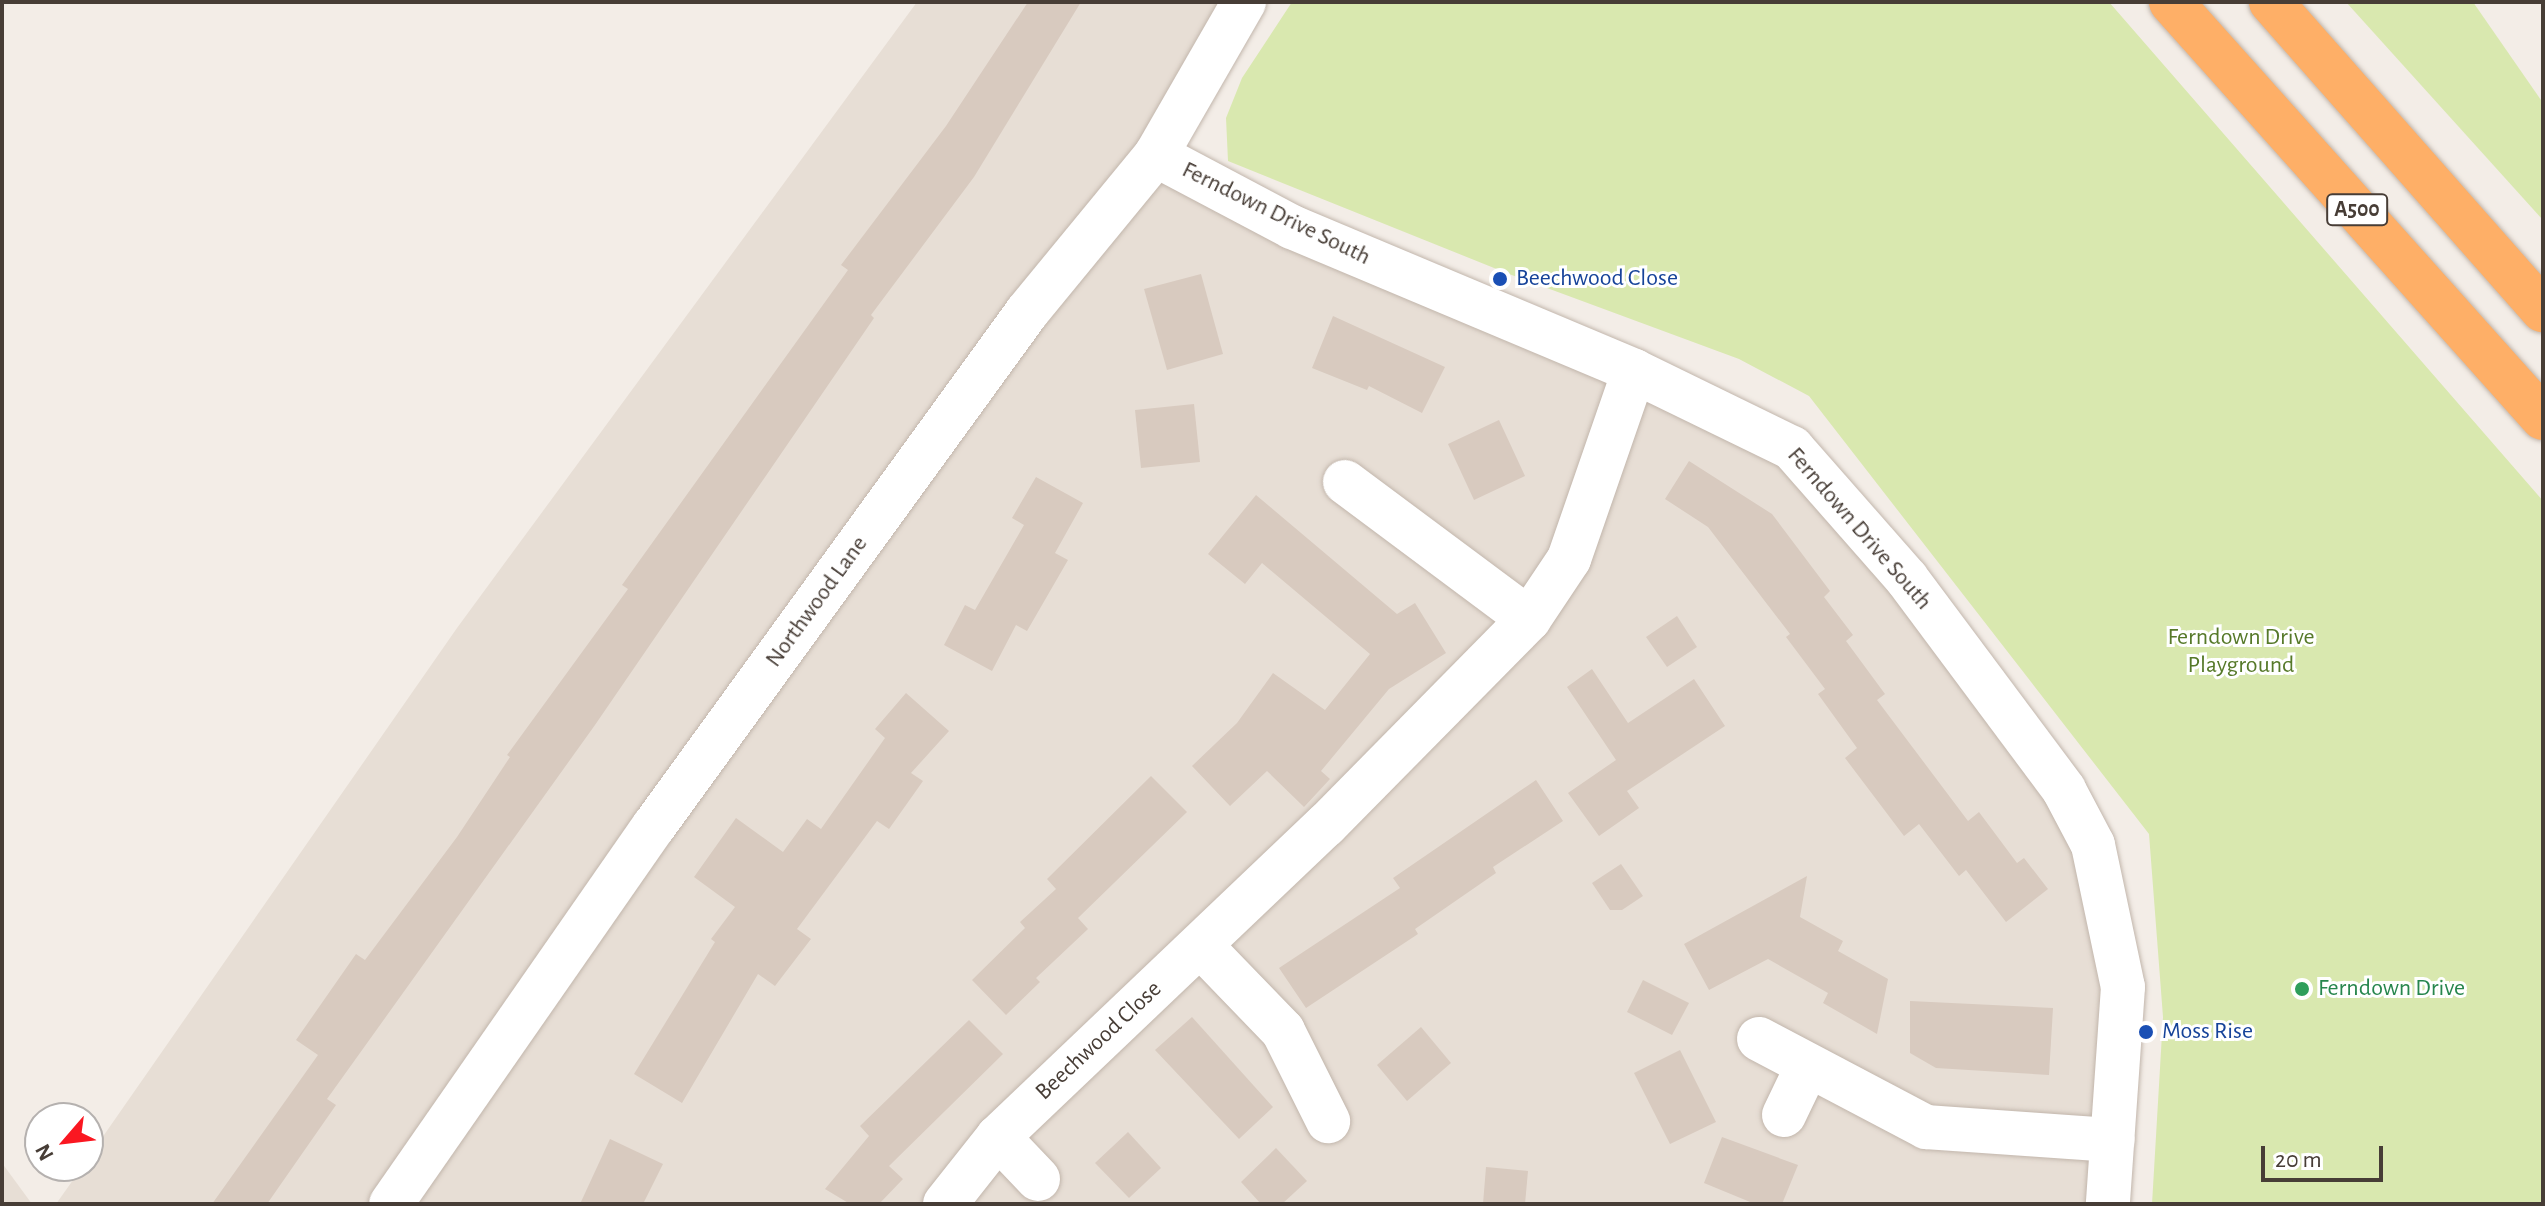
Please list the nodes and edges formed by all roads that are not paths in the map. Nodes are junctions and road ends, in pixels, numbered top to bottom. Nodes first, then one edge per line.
1 (1244, 2) edge
2 (2171, 2) edge
3 (2271, 2) edge
4 (1156, 155) junction
5 (2543, 310) edge
6 (1634, 371) junction
7 (2543, 418) edge
8 (1345, 482) dead end
9 (1529, 619) junction
10 (1201, 946) junction
11 (1759, 1039) dead end
12 (1807, 1067) junction
13 (1784, 1115) dead end
14 (1328, 1121) dead end
15 (998, 1137) junction
16 (2113, 1140) junction
17 (1038, 1179) dead end
18 (391, 1204) edge
19 (945, 1204) edge
20 (2108, 1204) edge

1 - 4 street, Northwood Lane
2 - 7 highway, A500
3 - 5 highway
4 - 6 street, Ferndown Drive South
4 - 18 street, Northwood Lane
6 - 9 street, Beechwood Close
6 - 16 street, Ferndown Drive South
8 - 9 street
9 - 10 street, Beechwood Close
10 - 14 street
10 - 15 street, Beechwood Close
11 - 12 street
12 - 13 street
12 - 16 street
15 - 17 street
15 - 19 street, Beechwood Close
16 - 20 street, Ferndown Drive South

